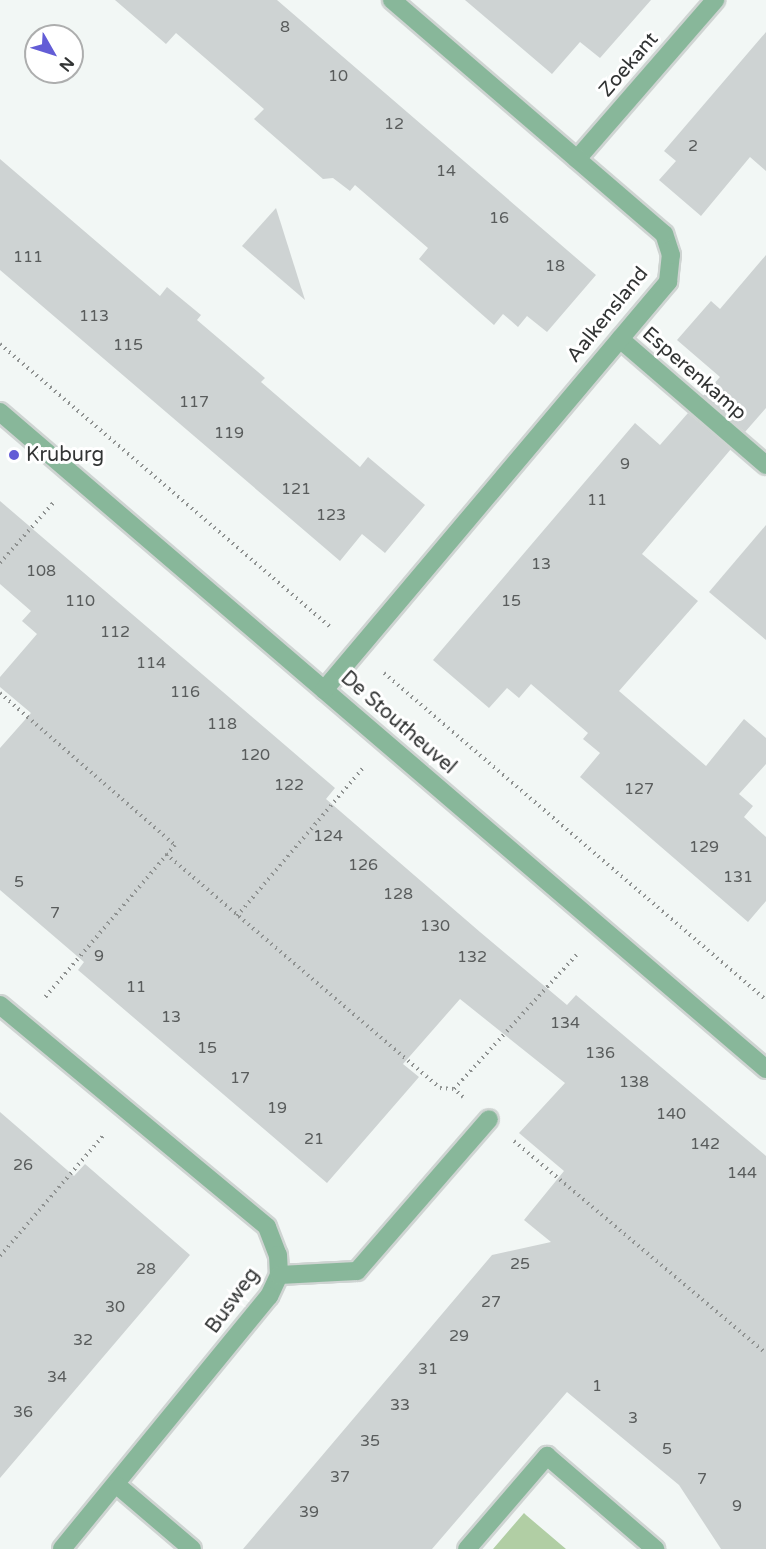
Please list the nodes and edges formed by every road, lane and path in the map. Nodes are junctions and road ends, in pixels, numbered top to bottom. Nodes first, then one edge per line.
1 (393, 0) edge
2 (715, 0) edge
3 (577, 159) junction
4 (620, 339) junction
5 (0, 412) edge
6 (766, 465) edge
7 (75, 477) junction
8 (0, 563) edge
9 (324, 690) junction
10 (0, 693) edge
11 (385, 742) junction
12 (166, 854) junction
13 (237, 915) junction
14 (601, 928) junction
15 (0, 1005) edge
16 (23, 1023) junction
17 (766, 1069) edge
18 (454, 1089) junction
19 (126, 1109) junction
20 (489, 1119) junction
21 (0, 1257) edge
22 (279, 1275) junction
23 (766, 1353) edge
24 (118, 1486) junction
25 (62, 1549) edge
26 (192, 1549) edge
27 (467, 1549) edge
28 (655, 1549) edge

1 - 3 street, Aalkensland
2 - 3 street, Zoekant
3 - 4 street, Aalkensland
4 - 6 street, Esperenkamp
4 - 9 street, Aalkensland
5 - 7 street, De Stoutheuvel
7 - 8 path
7 - 9 street, De Stoutheuvel
9 - 11 street, De Stoutheuvel
10 - 12 path
11 - 13 path
11 - 14 street, De Stoutheuvel
12 - 13 path
12 - 16 path
13 - 18 path
14 - 17 street, De Stoutheuvel
14 - 18 path
15 - 16 street, Busweg
16 - 19 street, Busweg
18 - 20 path
19 - 21 path
19 - 22 street, Busweg
20 - 22 street
20 - 23 path
22 - 24 street, Busweg
24 - 25 street, Busweg
24 - 26 street
27 - 28 street

